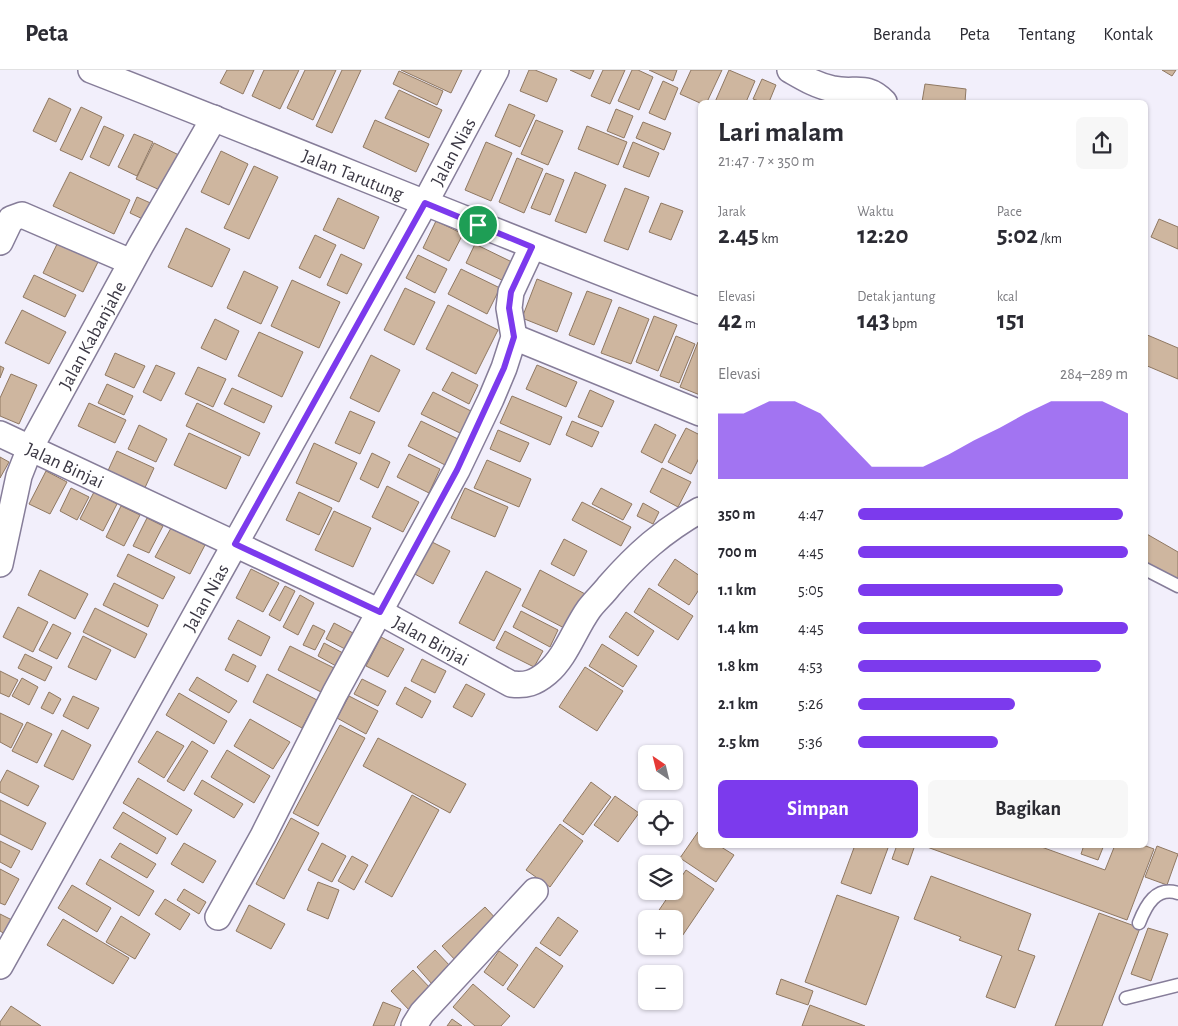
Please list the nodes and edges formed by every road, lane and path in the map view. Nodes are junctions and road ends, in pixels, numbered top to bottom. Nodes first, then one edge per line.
1 (91, 70) edge
2 (496, 70) edge
3 (790, 70) edge
4 (882, 100) edge
5 (214, 118) junction
6 (425, 203) junction
7 (0, 242) edge
8 (532, 247) junction
9 (131, 262) junction
10 (698, 310) edge
11 (514, 337) junction
12 (698, 412) edge
13 (0, 434) edge
14 (30, 448) junction
15 (698, 511) edge
16 (235, 544) junction
17 (0, 564) edge
18 (1148, 571) edge
19 (1178, 586) edge
20 (380, 612) junction
21 (535, 891) dead end
22 (1178, 894) edge
23 (218, 918) dead end
24 (1139, 923) dead end
25 (0, 966) edge
26 (1178, 985) edge
27 (1126, 998) dead end
28 (414, 1026) edge

1 - 5 street, Jalan Tarutung
2 - 6 street, Jalan Nias
3 - 4 street
5 - 6 street, Jalan Tarutung
5 - 9 street, Jalan Kabanjahe
6 - 8 street, Jalan Tarutung
6 - 16 street, Jalan Nias
7 - 9 street
8 - 10 street, Jalan Tarutung
8 - 11 street
9 - 14 street, Jalan Kabanjahe
11 - 12 street
11 - 20 street
13 - 14 street, Jalan Binjai
14 - 16 street, Jalan Binjai
14 - 17 street, Jalan Kabanjahe
15 - 20 street, Jalan Binjai
16 - 20 street, Jalan Binjai
16 - 25 street, Jalan Nias
18 - 19 lane
20 - 23 street
21 - 28 street
22 - 24 lane
26 - 27 lane

